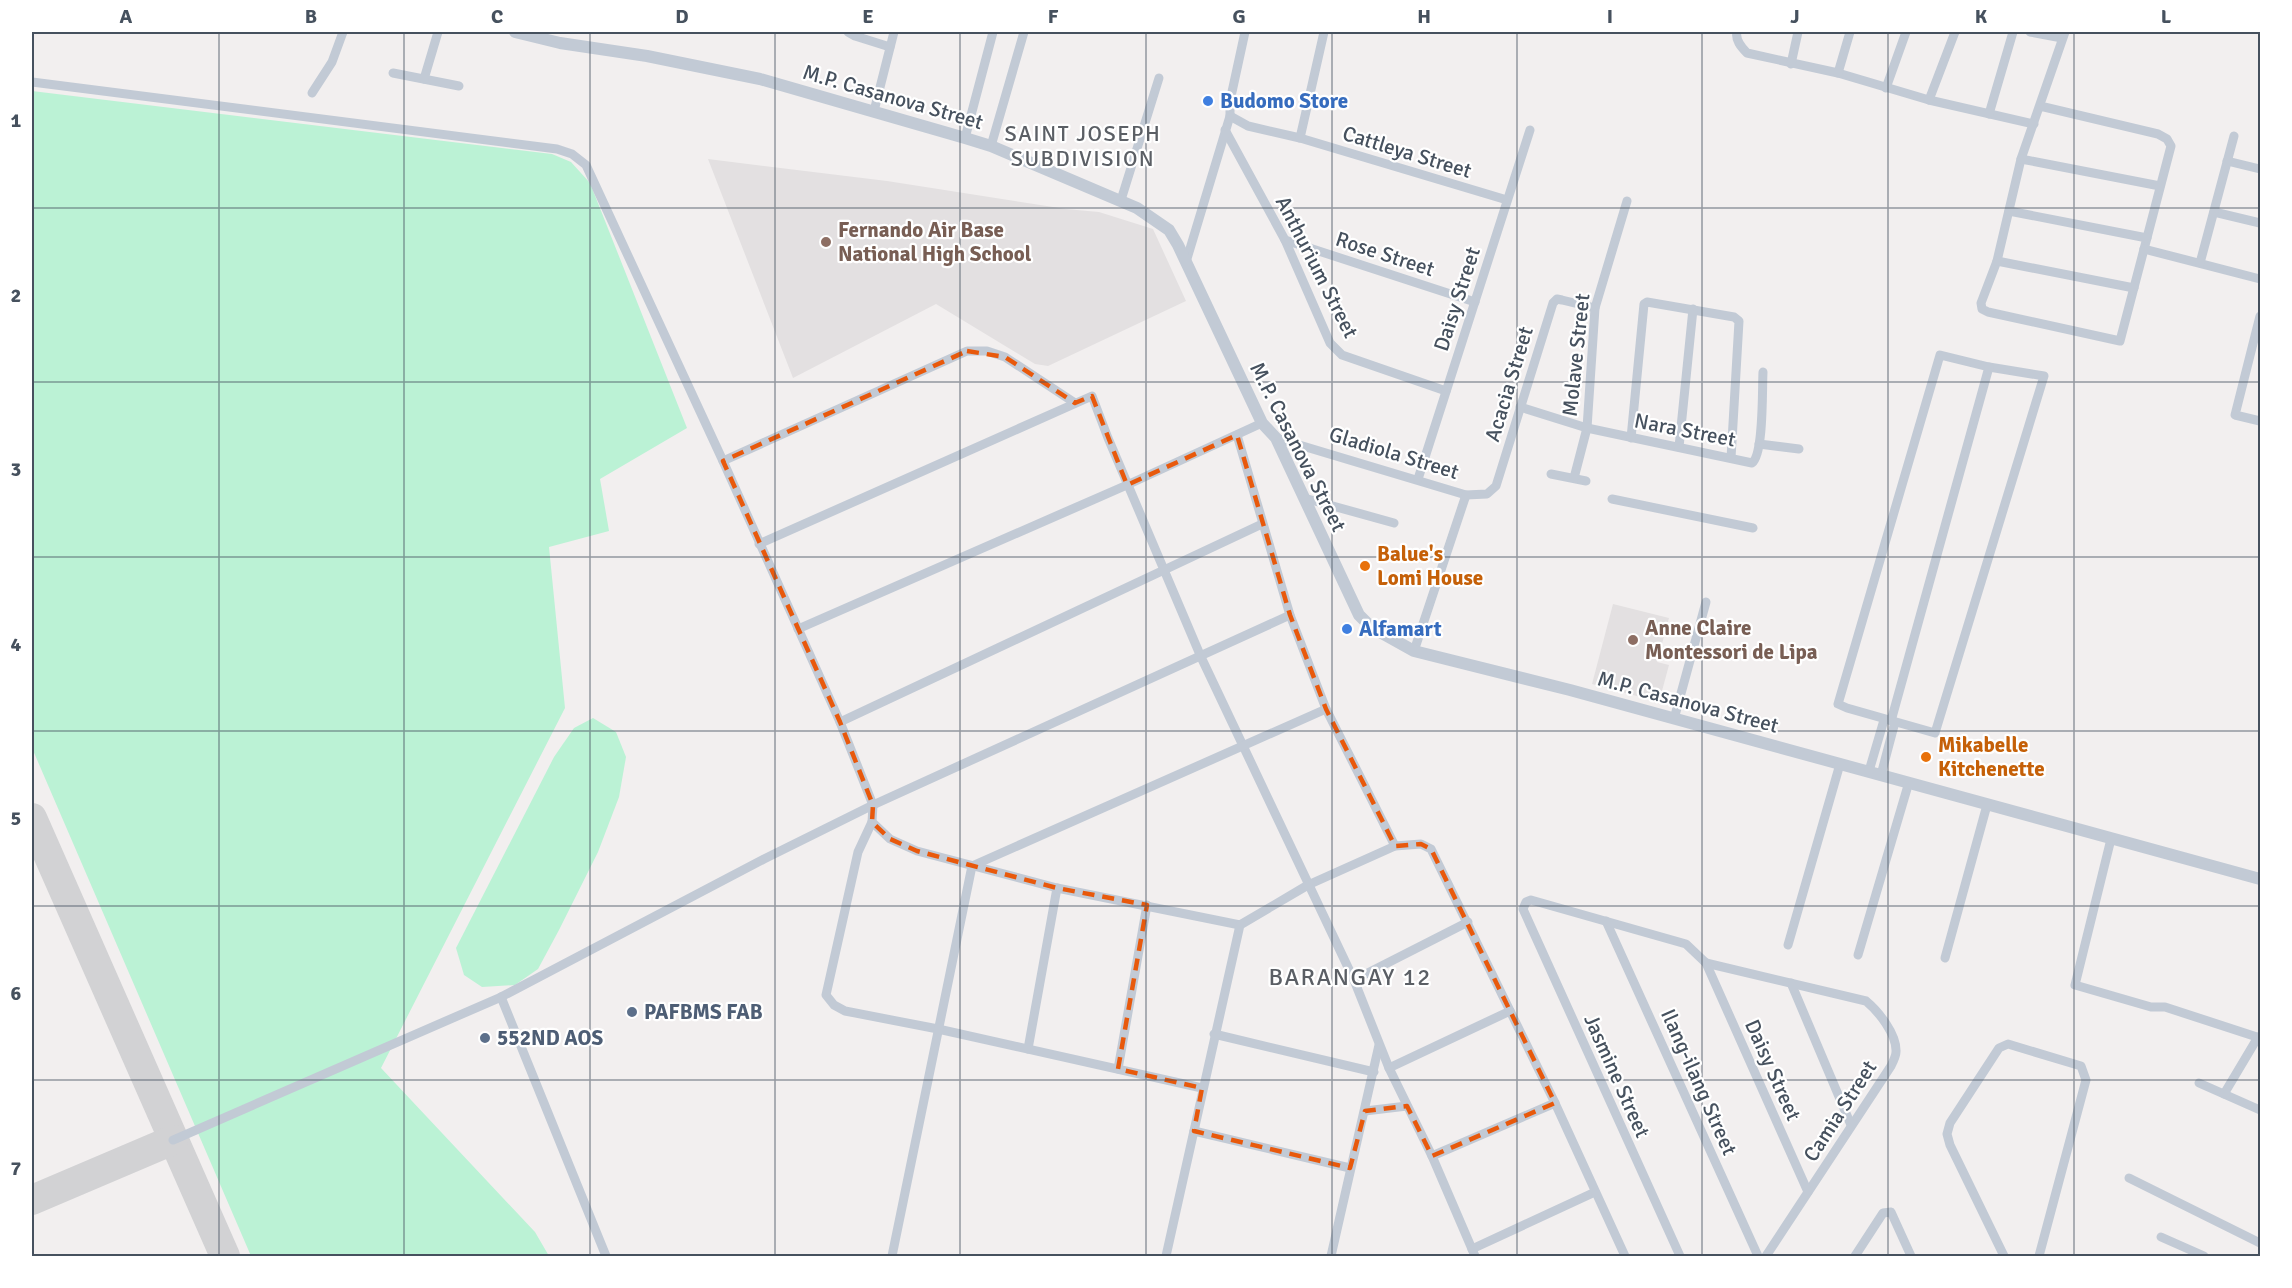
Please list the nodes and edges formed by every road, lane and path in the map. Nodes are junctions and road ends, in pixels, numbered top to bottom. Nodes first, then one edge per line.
1 (343, 32) edge
2 (438, 32) edge
3 (515, 32) edge
4 (848, 32) edge
5 (894, 32) edge
6 (993, 32) edge
7 (1024, 32) edge
8 (1245, 32) edge
9 (1324, 32) edge
10 (1737, 32) edge
11 (1798, 32) edge
12 (1850, 32) edge
13 (1906, 32) edge
14 (1955, 32) edge
15 (2013, 32) edge
16 (2030, 32) edge
17 (2063, 35) edge
18 (561, 37) edge
19 (890, 47) junction
20 (1791, 64) junction
21 (393, 74) dead end
22 (1838, 74) junction
23 (1159, 78) dead end
24 (424, 80) junction
25 (32, 81) edge
26 (459, 86) dead end
27 (1886, 88) junction
28 (312, 93) dead end
29 (1929, 100) junction
30 (2040, 106) junction
31 (874, 111) junction
32 (1989, 114) junction
33 (1230, 116) junction
34 (2034, 124) junction
35 (1225, 130) junction
36 (1530, 130) dead end
37 (2234, 136) dead end
38 (964, 138) junction
39 (1300, 138) junction
40 (991, 146) junction
41 (2021, 159) junction
42 (2227, 161) junction
43 (2260, 169) edge
44 (2160, 186) junction
45 (1120, 200) junction
46 (1507, 200) junction
47 (1627, 201) dead end
48 (2009, 211) junction
49 (2214, 212) junction
50 (2260, 223) edge
51 (2147, 238) junction
52 (1285, 240) junction
53 (2144, 249) junction
54 (1997, 261) junction
55 (1186, 262) junction
56 (2200, 263) junction
57 (2260, 279) edge
58 (2134, 288) junction
59 (1475, 302) junction
60 (1595, 308) junction
61 (1693, 309) junction
62 (2260, 316) edge
63 (2258, 334) edge
64 (1989, 367) junction
65 (1763, 372) dead end
66 (1446, 391) junction
67 (1075, 403) junction
68 (1520, 407) junction
69 (2260, 421) edge
70 (1262, 423) junction
71 (1587, 428) junction
72 (1237, 435) junction
73 (1276, 438) junction
74 (1630, 438) junction
75 (1759, 444) junction
76 (1679, 447) junction
77 (1798, 449) dead end
78 (1731, 458) junction
79 (723, 461) junction
80 (1551, 474) dead end
81 (1574, 478) junction
82 (1418, 479) junction
83 (1586, 481) dead end
84 (1127, 484) junction
85 (1466, 495) junction
86 (1304, 498) junction
87 (1612, 499) dead end
88 (1394, 523) dead end
89 (1262, 524) junction
90 (1753, 528) dead end
91 (759, 543) junction
92 (1164, 571) junction
93 (1706, 602) dead end
94 (1290, 615) junction
95 (798, 629) junction
96 (1414, 651) junction
97 (1200, 657) junction
98 (1326, 709) junction
99 (1674, 719) junction
100 (1890, 721) junction
101 (840, 722) junction
102 (1241, 746) junction
103 (1840, 764) junction
104 (1869, 771) junction
105 (1881, 775) junction
106 (1909, 782) junction
107 (1987, 805) junction
108 (873, 806) junction
109 (872, 822) junction
110 (2111, 839) junction
111 (1395, 846) junction
112 (972, 866) junction
113 (2260, 879) edge
114 (1308, 885) junction
115 (1057, 888) junction
116 (1147, 906) junction
117 (1606, 921) junction
118 (1468, 922) junction
119 (1240, 925) junction
120 (1788, 945) dead end
121 (1858, 955) dead end
122 (1946, 958) dead end
123 (1706, 963) junction
124 (1354, 980) junction
125 (1791, 984) junction
126 (501, 997) junction
127 (1510, 1011) junction
128 (938, 1029) junction
129 (1214, 1034) junction
130 (2259, 1037) edge
131 (1379, 1044) junction
132 (1028, 1049) junction
133 (1389, 1068) junction
134 (1118, 1069) junction
135 (1374, 1072) junction
136 (2199, 1083) dead end
137 (1202, 1088) junction
138 (2224, 1094) junction
139 (1555, 1103) junction
140 (1407, 1106) junction
141 (2260, 1110) edge
142 (1365, 1111) junction
143 (1851, 1125) junction
144 (1194, 1131) junction
145 (173, 1140) dead end
146 (1432, 1156) junction
147 (1350, 1168) junction
148 (2128, 1178) dead end
149 (1595, 1192) junction
150 (1808, 1192) junction
151 (2161, 1237) dead end
152 (2260, 1243) edge
153 (1473, 1253) edge
154 (606, 1257) edge
155 (892, 1257) edge
156 (1166, 1257) edge
157 (1330, 1257) edge
158 (1625, 1257) edge
159 (1680, 1257) edge
160 (1758, 1257) edge
161 (1766, 1257) edge
162 (1855, 1257) edge
163 (1911, 1257) edge
164 (2004, 1257) edge
165 (2039, 1257) edge
166 (2204, 1257) edge

1 - 28 street
2 - 24 street
3 - 18 street, M.P. Casanova Street
4 - 19 street
5 - 19 street
6 - 38 street
7 - 40 street
8 - 33 street
9 - 39 street
10 - 20 street
11 - 20 street
12 - 22 street
13 - 27 street
14 - 29 street
15 - 32 street
16 - 17 street
17 - 30 street
18 - 31 street, M.P. Casanova Street
19 - 31 street
20 - 22 street
21 - 24 street
22 - 27 street
23 - 45 street
24 - 26 street
25 - 79 street
27 - 29 street
29 - 32 street
30 - 34 street
30 - 44 street
31 - 38 street, M.P. Casanova Street
32 - 34 street
33 - 35 street
33 - 39 street, Cattleya Street
34 - 41 street
35 - 52 street, Anthurium Street
35 - 55 street
36 - 46 street, Daisy Street
37 - 42 street
38 - 40 street, M.P. Casanova Street
39 - 46 street, Cattleya Street
40 - 45 street, M.P. Casanova Street
41 - 44 street
41 - 48 street
42 - 43 street
42 - 49 street
44 - 51 street
45 - 55 street, M.P. Casanova Street
46 - 59 street, Daisy Street
47 - 60 street, Molave Street
48 - 51 street
48 - 54 street
49 - 50 street
49 - 56 street
51 - 53 street
52 - 59 street, Rose Street
52 - 66 street, Anthurium Street
53 - 56 street
53 - 58 street
54 - 58 street
54 - 58 street
55 - 70 street, M.P. Casanova Street
56 - 57 street
59 - 66 street, Daisy Street
60 - 68 street, Acacia Street
60 - 71 street, Molave Street
61 - 74 street
61 - 76 street
61 - 78 street
62 - 63 street
63 - 69 street
64 - 100 street
64 - 100 street
64 - 100 street
65 - 75 street, Nara Street
66 - 82 street, Daisy Street
67 - 79 street
67 - 84 street
67 - 91 street
68 - 71 street, Nara Street
68 - 85 street, Acacia Street
70 - 72 street
70 - 73 street, M.P. Casanova Street
71 - 74 street, Nara Street
71 - 81 street, Molave Street
72 - 84 street
72 - 89 street
73 - 82 street, Gladiola Street
73 - 86 street, M.P. Casanova Street
74 - 76 street, Nara Street
75 - 77 street
75 - 78 street, Nara Street
76 - 78 street, Nara Street
79 - 91 street
80 - 81 street
81 - 83 street
82 - 85 street, Gladiola Street
84 - 92 street
84 - 95 street
85 - 96 street
86 - 88 street
86 - 96 street, M.P. Casanova Street
87 - 90 street
89 - 92 street
89 - 94 street
91 - 95 street
92 - 97 street
92 - 101 street
93 - 99 street
94 - 97 street
94 - 98 street
95 - 101 street
96 - 99 street, M.P. Casanova Street
97 - 102 street
97 - 108 street
98 - 102 street
98 - 111 street
99 - 103 street, M.P. Casanova Street
100 - 104 street
100 - 105 street
101 - 108 street
102 - 112 street
102 - 114 street
103 - 104 street, M.P. Casanova Street
103 - 120 street
104 - 105 street, M.P. Casanova Street
105 - 106 street, M.P. Casanova Street
106 - 107 street, M.P. Casanova Street
106 - 121 street
107 - 110 street, M.P. Casanova Street
107 - 122 street
108 - 109 street
108 - 126 street
109 - 112 street
109 - 128 street
110 - 113 street, M.P. Casanova Street
110 - 130 street
111 - 114 street
111 - 118 street
112 - 115 street
112 - 128 street
114 - 119 street
114 - 124 street
115 - 116 street
115 - 132 street
116 - 119 street
116 - 134 street
117 - 123 street
117 - 159 street, Jasmine Street
117 - 160 street, Ilang-ilang Street
118 - 124 street
118 - 127 street
119 - 129 street
123 - 125 street, Camia Street
123 - 150 street, Daisy Street
124 - 131 street
125 - 143 street
125 - 143 street, Camia Street
126 - 145 street
126 - 154 street
127 - 133 street
127 - 139 street
128 - 132 street
128 - 155 street
129 - 135 street
129 - 137 street
130 - 138 street
131 - 133 street
131 - 135 street
132 - 134 street
133 - 140 street
134 - 137 street
135 - 142 street
136 - 138 street
137 - 144 street
138 - 141 street
139 - 146 street
139 - 149 street
140 - 142 street
140 - 146 street
142 - 147 street
143 - 150 street, Camia Street
144 - 147 street
144 - 156 street
146 - 153 street
147 - 157 street
148 - 152 street
149 - 153 street
149 - 158 street
150 - 161 street, Camia Street
151 - 166 street
162 - 163 street
164 - 165 street

